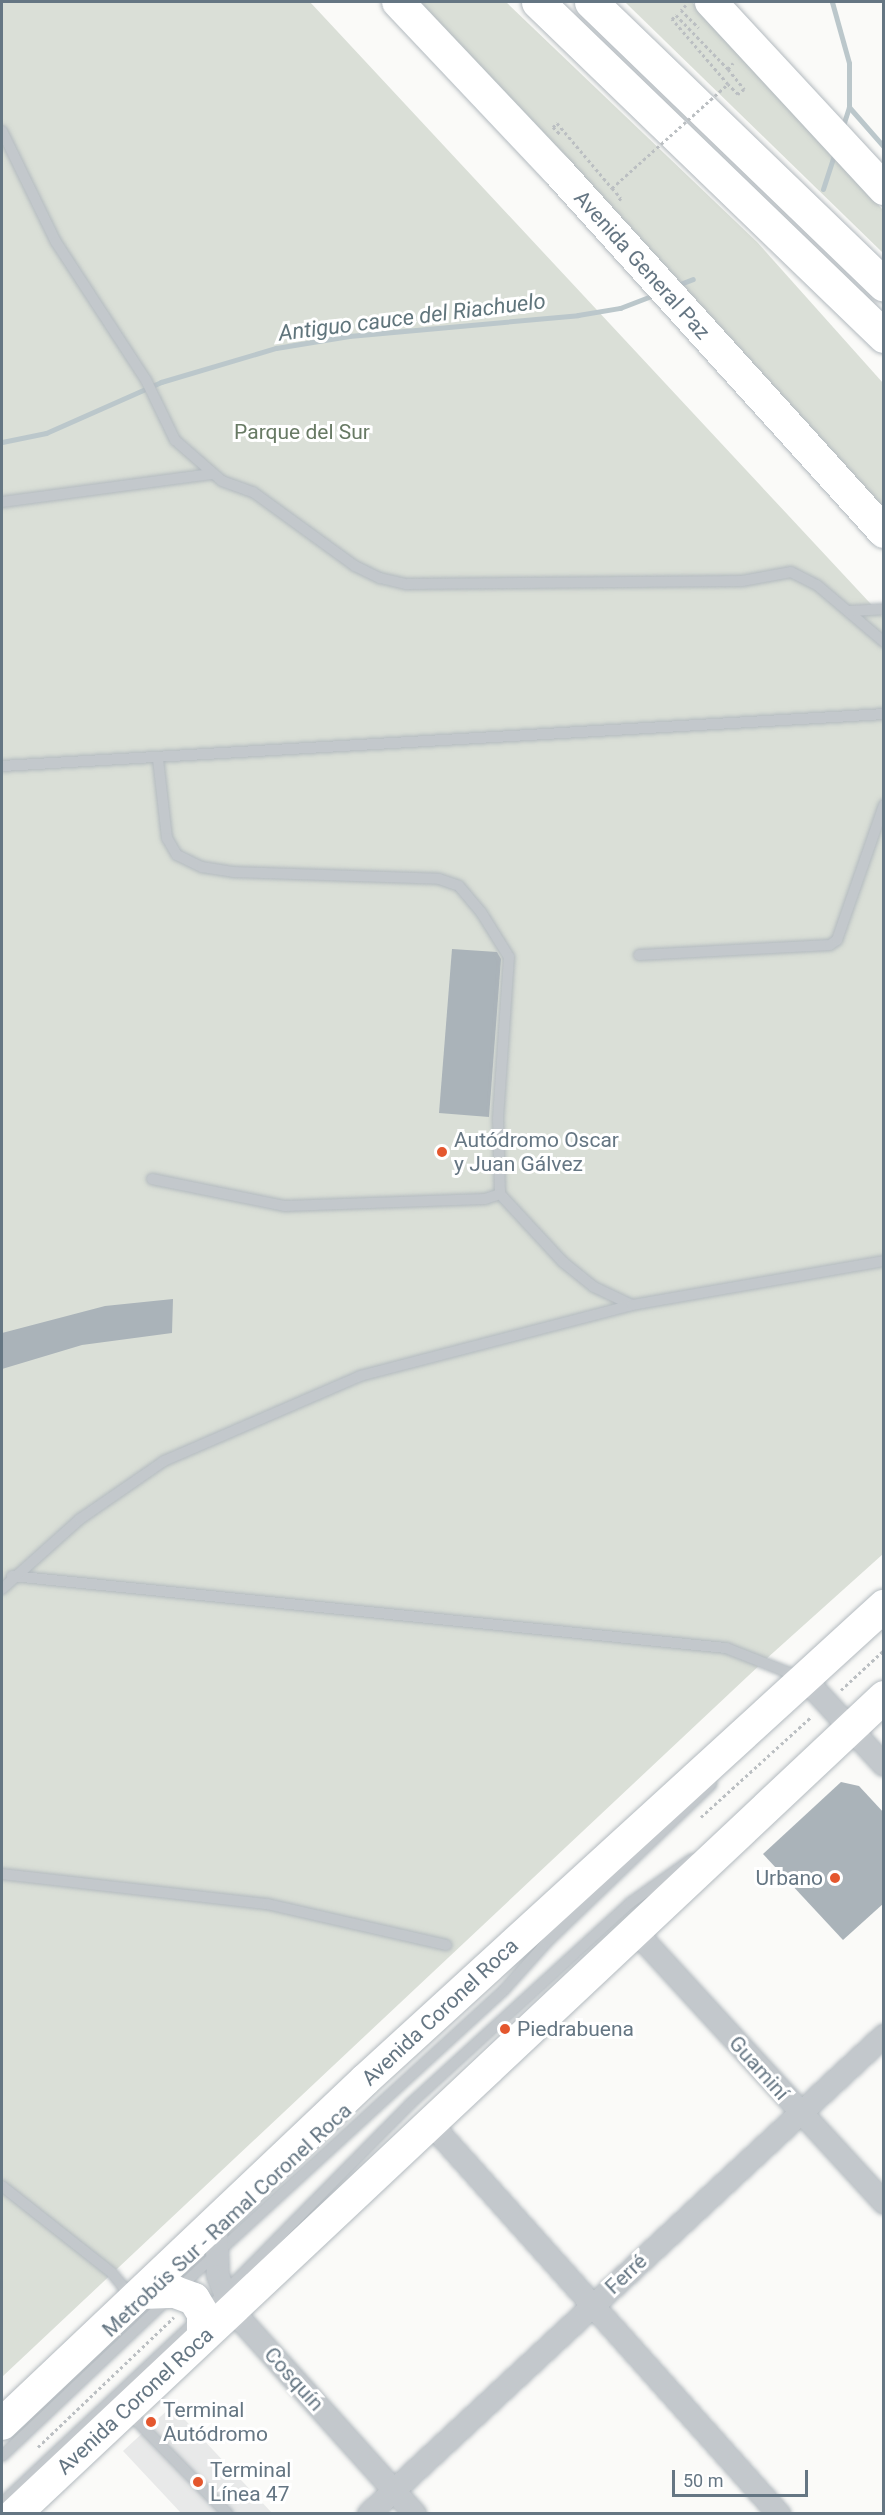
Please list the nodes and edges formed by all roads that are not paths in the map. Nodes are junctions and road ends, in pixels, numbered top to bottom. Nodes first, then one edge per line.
1 (398, 2) edge
2 (538, 2) edge
3 (591, 2) edge
4 (711, 2) edge
5 (2, 131) edge
6 (884, 189) edge
7 (795, 249) junction
8 (884, 285) edge
9 (884, 336) edge
10 (884, 358) edge
11 (213, 474) junction
12 (2, 502) edge
13 (884, 532) edge
14 (884, 609) edge
15 (850, 611) junction
16 (884, 642) edge
17 (884, 714) edge
18 (158, 759) junction
19 (2, 766) edge
20 (884, 805) edge
21 (639, 955) dead end
22 (152, 1179) dead end
23 (500, 1194) junction
24 (884, 1261) edge
25 (632, 1305) junction
26 (12, 1576) junction
27 (2, 1589) edge
28 (884, 1606) edge
29 (804, 1678) junction
30 (884, 1697) edge
31 (851, 1727) junction
32 (767, 1732) dead end
33 (884, 1765) edge
34 (724, 1772) dead end
35 (760, 1810) junction
36 (2, 1874) edge
37 (636, 1932) junction
38 (446, 1945) dead end
39 (884, 2036) edge
40 (800, 2113) junction
41 (431, 2124) junction
42 (2, 2186) edge
43 (884, 2203) edge
44 (216, 2224) junction
45 (216, 2255) junction
46 (175, 2292) junction
47 (138, 2297) junction
48 (592, 2305) junction
49 (215, 2313) junction
50 (126, 2411) junction
51 (2, 2424) edge
52 (2, 2456) edge
53 (395, 2490) junction
54 (20, 2508) edge
55 (228, 2514) edge
56 (369, 2514) edge
57 (416, 2514) edge
58 (779, 2514) edge

1 - 13 main road, Avenida General Paz
2 - 7 highway
3 - 8 highway
4 - 6 main road
5 - 11 lane
7 - 9 highway
7 - 10 highway
11 - 12 lane
11 - 15 lane
14 - 15 lane
15 - 16 lane
17 - 18 lane
18 - 19 lane
18 - 23 lane
20 - 21 lane
22 - 23 lane
23 - 25 lane
24 - 25 lane
25 - 26 lane
26 - 27 lane
26 - 29 lane
28 - 29 main road, Avenida Coronel Roca
29 - 31 street
29 - 32 lane
29 - 44 main road, Avenida Coronel Roca
30 - 31 main road, Avenida Coronel Roca
31 - 33 street
31 - 35 main road, Avenida Coronel Roca
34 - 45 lane, Metrobús Sur - Ramal Coronel Roca
35 - 37 main road, Avenida Coronel Roca
35 - 49 lane, Metrobús Sur - Ramal Coronel Roca
36 - 38 lane
37 - 40 street, Guaminí
37 - 41 main road, Avenida Coronel Roca
39 - 40 street, Ferré
40 - 43 street, Guaminí
40 - 48 street, Ferré
41 - 48 street
41 - 49 main road, Avenida Coronel Roca
42 - 47 lane
44 - 45 street
44 - 47 main road, Avenida Coronel Roca
45 - 46 lane, Metrobús Sur - Ramal Coronel Roca
45 - 49 street
46 - 47 main road
46 - 49 main road
46 - 52 lane, Metrobús Sur - Ramal Coronel Roca
47 - 51 main road, Avenida Coronel Roca
48 - 53 street, Ferré
48 - 58 street
49 - 50 main road, Avenida Coronel Roca
49 - 53 street, Cosquín
49 - 54 lane, Metrobús Sur - Ramal Coronel Roca
50 - 54 main road, Avenida Coronel Roca
50 - 55 lane
53 - 56 street, Ferré
53 - 57 street, Cosquín

